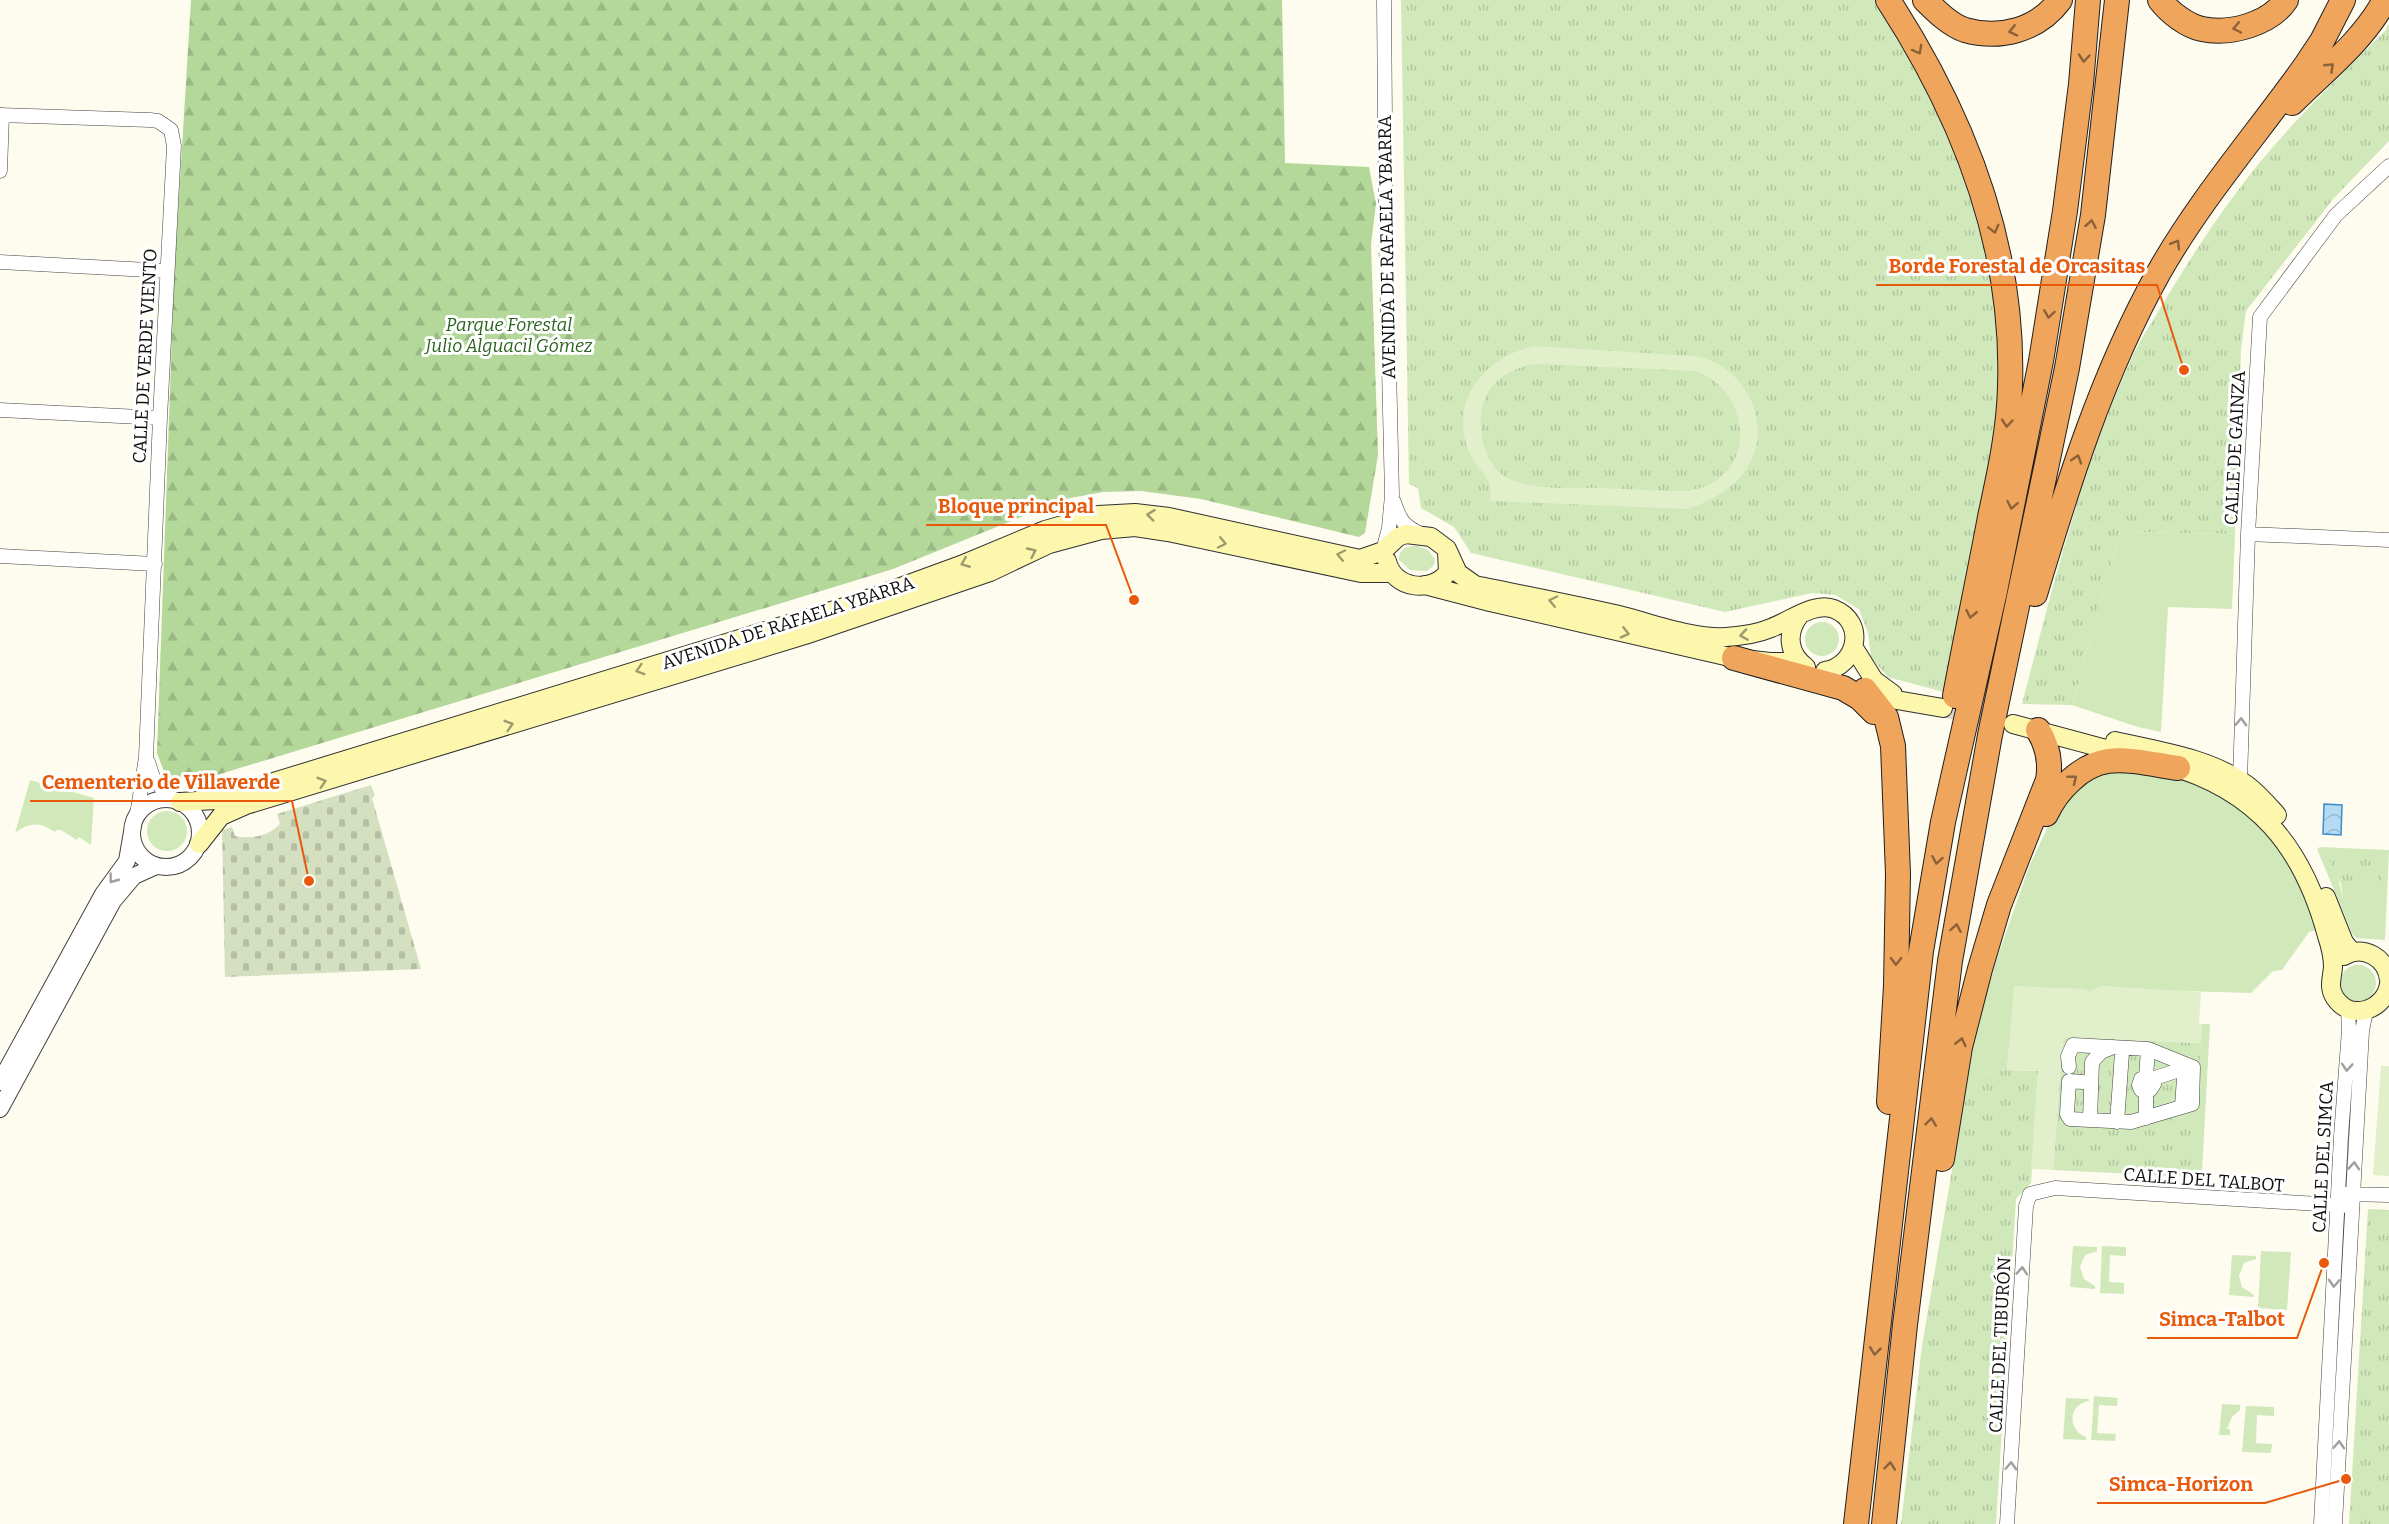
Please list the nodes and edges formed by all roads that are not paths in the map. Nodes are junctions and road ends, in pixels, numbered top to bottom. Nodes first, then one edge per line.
1 (1384, 0) edge
2 (1888, 0) edge
3 (1924, 0) edge
4 (2060, 0) edge
5 (2088, 0) edge
6 (2117, 0) edge
7 (2160, 0) edge
8 (2286, 0) edge
9 (2343, 0) edge
10 (2385, 0) edge
11 (1, 115) edge
12 (2389, 166) edge
13 (0, 171) edge
14 (2217, 184) junction
15 (0, 262) edge
16 (167, 271) junction
17 (0, 410) edge
18 (159, 418) junction
19 (1392, 495) junction
20 (2248, 534) junction
21 (1422, 535) junction
22 (2389, 540) edge
23 (1388, 546) junction
24 (1447, 549) junction
25 (0, 556) edge
26 (155, 564) junction
27 (1390, 573) junction
28 (1425, 585) junction
29 (1799, 616) junction
30 (1854, 648) junction
31 (1734, 658) junction
32 (1799, 662) junction
33 (1825, 671) junction
34 (1865, 690) junction
35 (1908, 701) junction
36 (1943, 708) tunnel mouth
37 (2013, 724) tunnel mouth
38 (2038, 730) junction
39 (1990, 735) junction
40 (146, 757) junction
41 (2178, 768) junction
42 (1894, 777) junction
43 (2240, 780) junction
44 (175, 800) junction
45 (135, 820) junction
46 (1943, 822) junction
47 (199, 844) junction
48 (156, 866) junction
49 (1988, 942) junction
50 (2352, 952) junction
51 (2385, 957) edge
52 (2333, 969) junction
53 (2388, 990) edge
54 (2357, 1010) junction
55 (2112, 1050) junction
56 (2148, 1055) junction
57 (2185, 1064) junction
58 (2069, 1074) junction
59 (2120, 1076) junction
60 (2092, 1079) junction
61 (0, 1082) edge
62 (2146, 1083) junction
63 (0, 1109) edge
64 (2145, 1118) junction
65 (2090, 1120) junction
66 (2117, 1122) junction
67 (2055, 1188) joint
68 (2389, 1195) edge
69 (2345, 1200) junction
70 (1888, 1243) junction
71 (1905, 1326) junction
72 (1856, 1524) edge
73 (1884, 1524) edge
74 (2007, 1524) edge
75 (2321, 1524) edge
76 (2335, 1524) edge

1 - 19 street, AVENIDA DE RAFAELA YBARRA
2 -> 46 highway
4 -> 3 highway
5 -> 46 highway
39 -> 6 highway
8 -> 7 highway
9 - 14 highway
14 -> 10 highway
11 - 13 street
11 - 16 street, CALLE DE VERDE VIENTO
12 - 20 street, CALLE DE GAINZA
39 -> 14 highway
15 - 16 street
16 - 18 street, CALLE DE VERDE VIENTO
17 - 18 street
18 - 26 street, CALLE DE VERDE VIENTO
19 - 21 street
19 - 23 street
20 - 22 street
43 -> 20 street, CALLE DE GAINZA
21 - 23 main road, AVENIDA DE RAFAELA YBARRA
21 - 24 main road
23 - 27 main road
23 -> 44 main road, AVENIDA DE RAFAELA YBARRA
24 - 28 main road
29 -> 24 main road, AVENIDA DE RAFAELA YBARRA
25 - 26 street
26 - 40 street, CALLE DE VERDE VIENTO
27 - 28 main road, AVENIDA DE RAFAELA YBARRA
47 -> 27 main road, AVENIDA DE RAFAELA YBARRA
28 -> 31 main road, AVENIDA DE RAFAELA YBARRA
29 - 30 main road, AVENIDA DE RAFAELA YBARRA
29 - 32 main road
30 - 33 main road
30 - 35 main road, AVENIDA DE RAFAELA YBARRA
31 - 32 main road, AVENIDA DE RAFAELA YBARRA
31 - 42 highway
32 - 33 main road, AVENIDA DE RAFAELA YBARRA
33 - 34 main road, AVENIDA DE RAFAELA YBARRA
34 - 35 main road, AVENIDA DE RAFAELA YBARRA
34 - 42 highway
35 - 36 main road, AVENIDA DE RAFAELA YBARRA
37 - 38 main road
38 - 41 main road
38 - 43 main road
38 - 49 highway
71 -> 39 highway
40 - 44 street, CALLE DE VERDE VIENTO
40 - 45 street, CALLE DE VERDE VIENTO
49 -> 41 highway
41 - 52 main road
42 -> 70 highway
43 - 50 main road
44 - 45 street
44 - 47 street
45 - 48 street
45 -> 61 street
46 -> 70 highway
47 - 48 street
48 - 63 street
71 -> 49 highway
50 - 51 main road
50 - 52 main road
51 - 53 main road
52 - 54 main road
53 - 54 main road
54 - 69 street, CALLE DEL SIMCA
55 - 56 street
55 - 58 street
55 - 59 street
55 - 60 street
56 - 57 street
56 - 62 street
57 - 62 street
57 - 64 street
58 - 60 street
58 - 65 street
59 - 60 street
59 - 60 street
59 - 62 street
59 - 66 street
60 - 65 street
62 - 64 street
64 - 66 street
65 - 66 street
67 - 69 street, CALLE DEL TALBOT
74 -> 67 street, CALLE DEL TIBURÓN
68 - 69 street, CALLE DEL TALBOT
69 -> 75 street, CALLE DEL SIMCA
76 -> 69 street, CALLE DEL SIMCA
70 -> 72 highway
73 -> 71 highway

